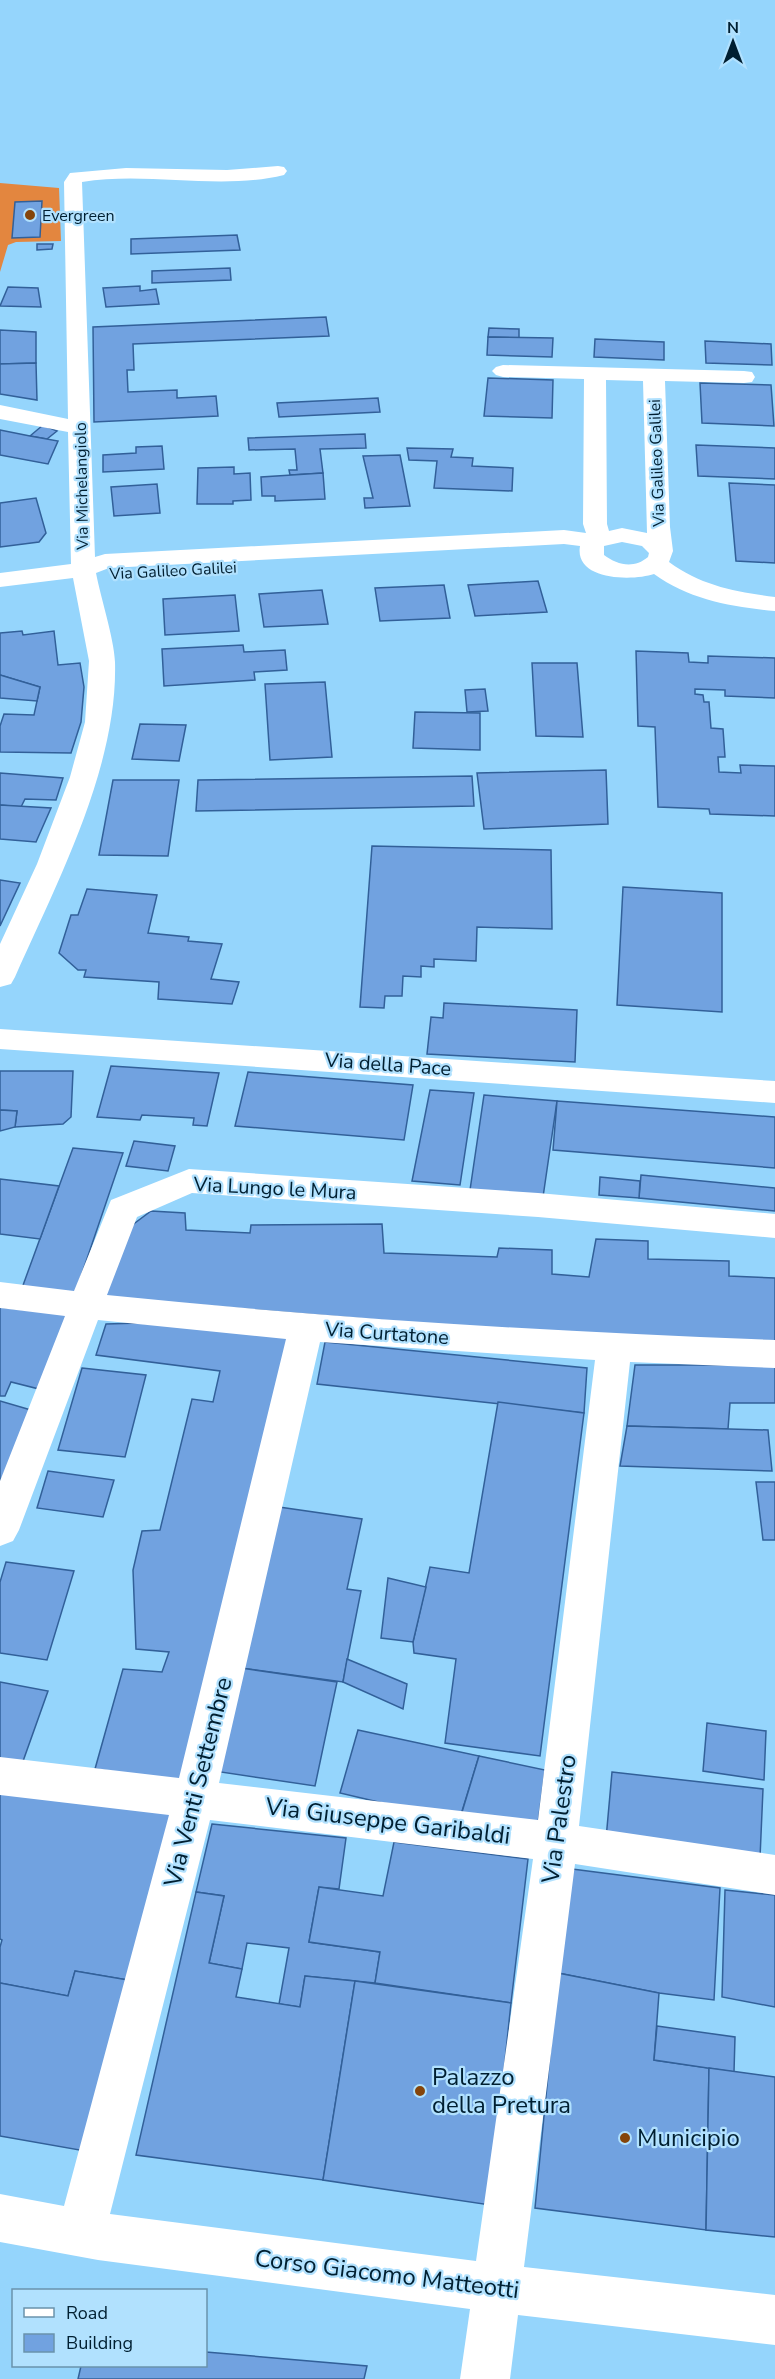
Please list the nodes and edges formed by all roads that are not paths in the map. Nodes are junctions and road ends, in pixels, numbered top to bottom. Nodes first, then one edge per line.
1 (278, 171) dead end
2 (503, 371) dead end
3 (595, 373) junction
4 (654, 375) junction
5 (744, 377) dead end
6 (0, 412) edge
7 (80, 428) junction
8 (598, 547) junction
9 (658, 557) junction
10 (83, 570) junction
11 (0, 580) edge
12 (775, 604) edge
13 (0, 977) edge
14 (0, 1039) edge
15 (775, 1092) edge
16 (775, 1226) edge
17 (0, 1295) edge
18 (87, 1306) junction
19 (306, 1328) junction
20 (614, 1349) junction
21 (775, 1354) edge
22 (0, 1530) edge
23 (0, 1776) edge
24 (195, 1798) junction
25 (556, 1842) junction
26 (775, 1875) edge
27 (0, 2218) edge
28 (81, 2233) junction
29 (495, 2288) junction
30 (775, 2320) edge
31 (485, 2379) edge

1 - 7 street, Via Michelangiolo
2 - 3 street, Via Galileo Galilei
3 - 4 street, Via Galileo Galilei
3 - 8 street
4 - 5 street, Via Galileo Galilei
4 - 9 street, Via Galileo Galilei
6 - 7 street
7 - 10 street, Via Michelangiolo
8 - 9 street, Via Galileo Galilei
8 - 9 street, Via Galileo Galilei
8 - 10 street, Via Galileo Galilei
9 - 12 street, Via Galileo Galilei
10 - 11 street, Via Galileo Galilei
10 - 13 street, Via Michelangiolo
14 - 15 street, Via della Pace
16 - 18 street, Via Lungo le Mura
17 - 18 street, Via Curtatone
18 - 19 street, Via Curtatone
18 - 22 street, Via Lungo le Mura
19 - 20 street, Via Curtatone
19 - 24 street, Via Venti Settembre
20 - 21 street, Via Curtatone
20 - 25 street, Via Palestro
23 - 24 street, Via Giuseppe Garibaldi
24 - 25 street, Via Giuseppe Garibaldi
24 - 28 street, Via Venti Settembre
25 - 26 street, Via Giuseppe Garibaldi
25 - 29 street, Via Palestro
27 - 28 street, Corso Giacomo Matteotti
28 - 29 street, Corso Giacomo Matteotti
29 - 30 street, Corso Giacomo Matteotti
29 - 31 street, Via Palestro

